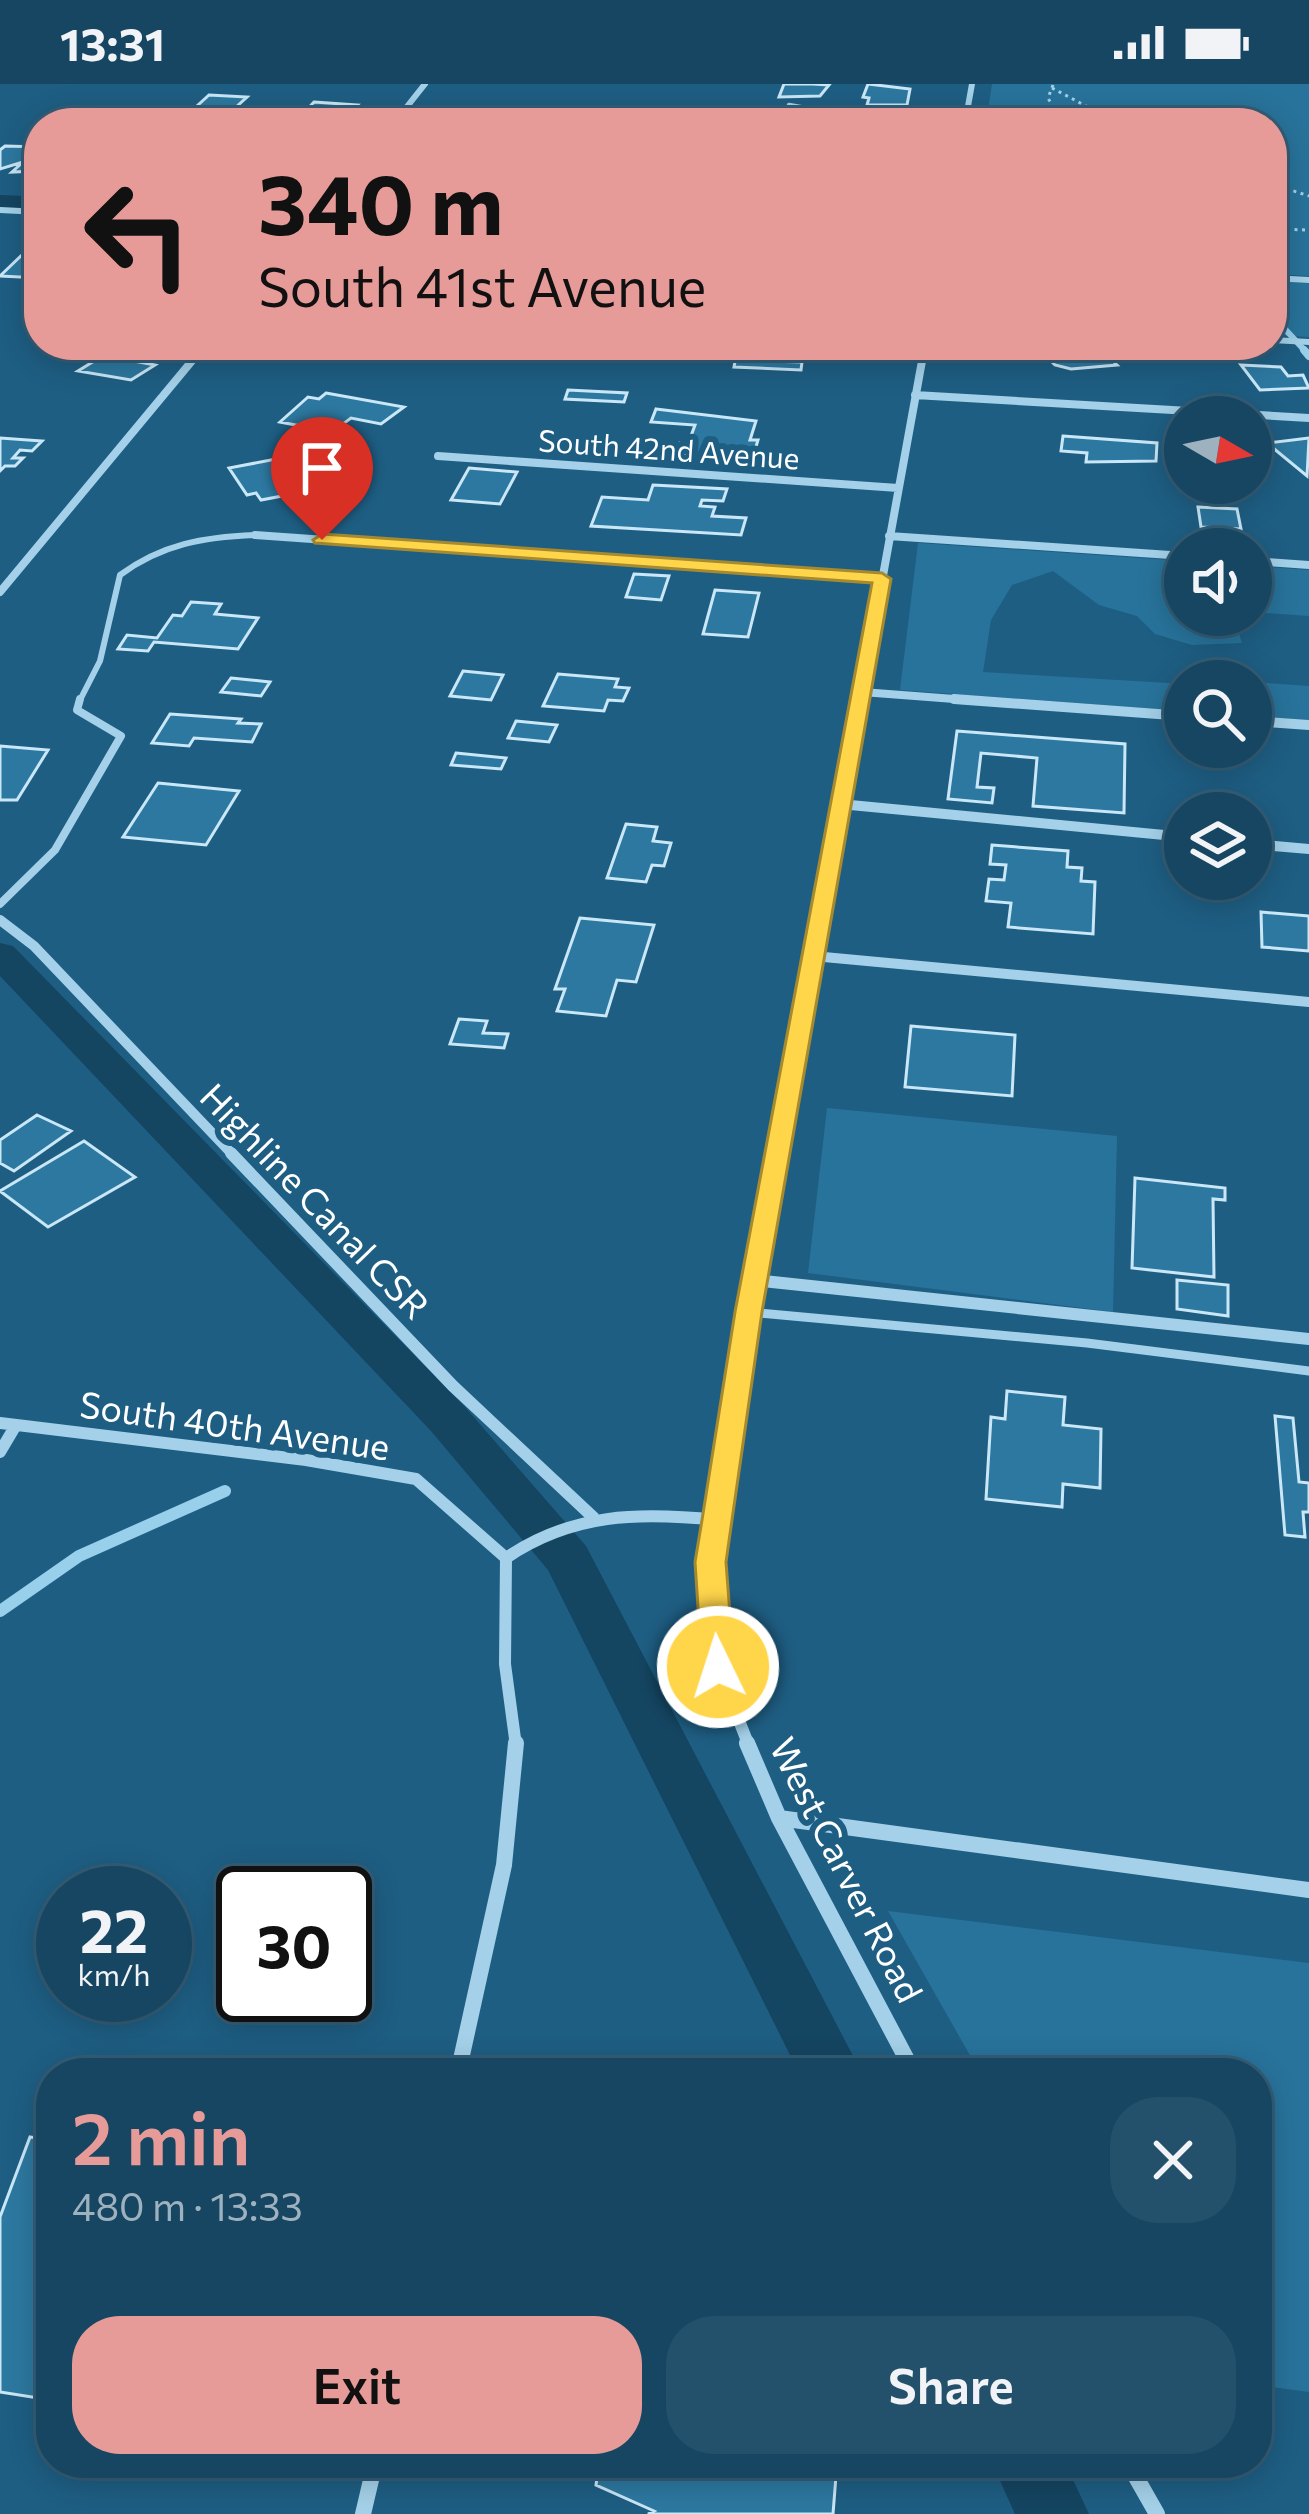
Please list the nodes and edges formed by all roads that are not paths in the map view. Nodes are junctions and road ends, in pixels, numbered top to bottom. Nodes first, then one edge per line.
1 (425, 84) edge
2 (788, 105) dead end
3 (406, 108) edge
4 (805, 108) edge
5 (193, 360) edge
6 (922, 360) edge
7 (916, 395) junction
8 (1309, 418) edge
9 (438, 456) dead end
10 (898, 488) junction
11 (255, 535) joint
12 (889, 536) junction
13 (1164, 555) edge
14 (1272, 562) edge
15 (1309, 565) edge
16 (882, 579) junction
17 (0, 592) edge
18 (862, 692) junction
19 (1164, 714) edge
20 (1272, 722) edge
21 (1309, 725) edge
22 (840, 804) junction
23 (1164, 835) edge
24 (1272, 846) edge
25 (1309, 849) edge
26 (0, 904) edge
27 (0, 920) edge
28 (813, 956) junction
29 (1309, 1002) edge
30 (754, 1280) junction
31 (748, 1312) junction
32 (1309, 1339) edge
33 (1309, 1371) edge
34 (0, 1423) edge
35 (16, 1425) junction
36 (0, 1452) edge
37 (594, 1517) junction
38 (717, 1520) junction
39 (506, 1558) junction
40 (779, 1818) junction
41 (1309, 1890) edge
42 (461, 2058) edge
43 (906, 2058) edge
44 (371, 2478) edge
45 (1137, 2478) edge
46 (363, 2514) edge
47 (1157, 2514) edge

1 - 3 street
2 - 4 lane
5 - 17 street
6 - 7 street, West Carver Road
7 - 8 street
7 - 10 street, West Carver Road
9 - 10 street, South 42nd Avenue
10 - 12 street, West Carver Road
11 - 16 street
11 - 26 lane
12 - 13 street
12 - 16 street, West Carver Road
14 - 15 street
16 - 18 street, West Carver Road
18 - 19 street
18 - 22 street, West Carver Road
20 - 21 street
22 - 23 street
22 - 28 street, West Carver Road
24 - 25 street
27 - 37 street, Highline Canal CSR
28 - 29 street
28 - 30 street, West Carver Road
30 - 31 street, West Carver Road
30 - 32 street
31 - 33 lane
31 - 38 street, West Carver Road
34 - 35 street, South 40th Avenue
35 - 36 street
35 - 39 street, South 40th Avenue
37 - 38 street
37 - 39 street
38 - 40 street, West Carver Road
39 - 42 street
40 - 41 street
40 - 43 street, West Carver Road
44 - 46 street
45 - 47 street

